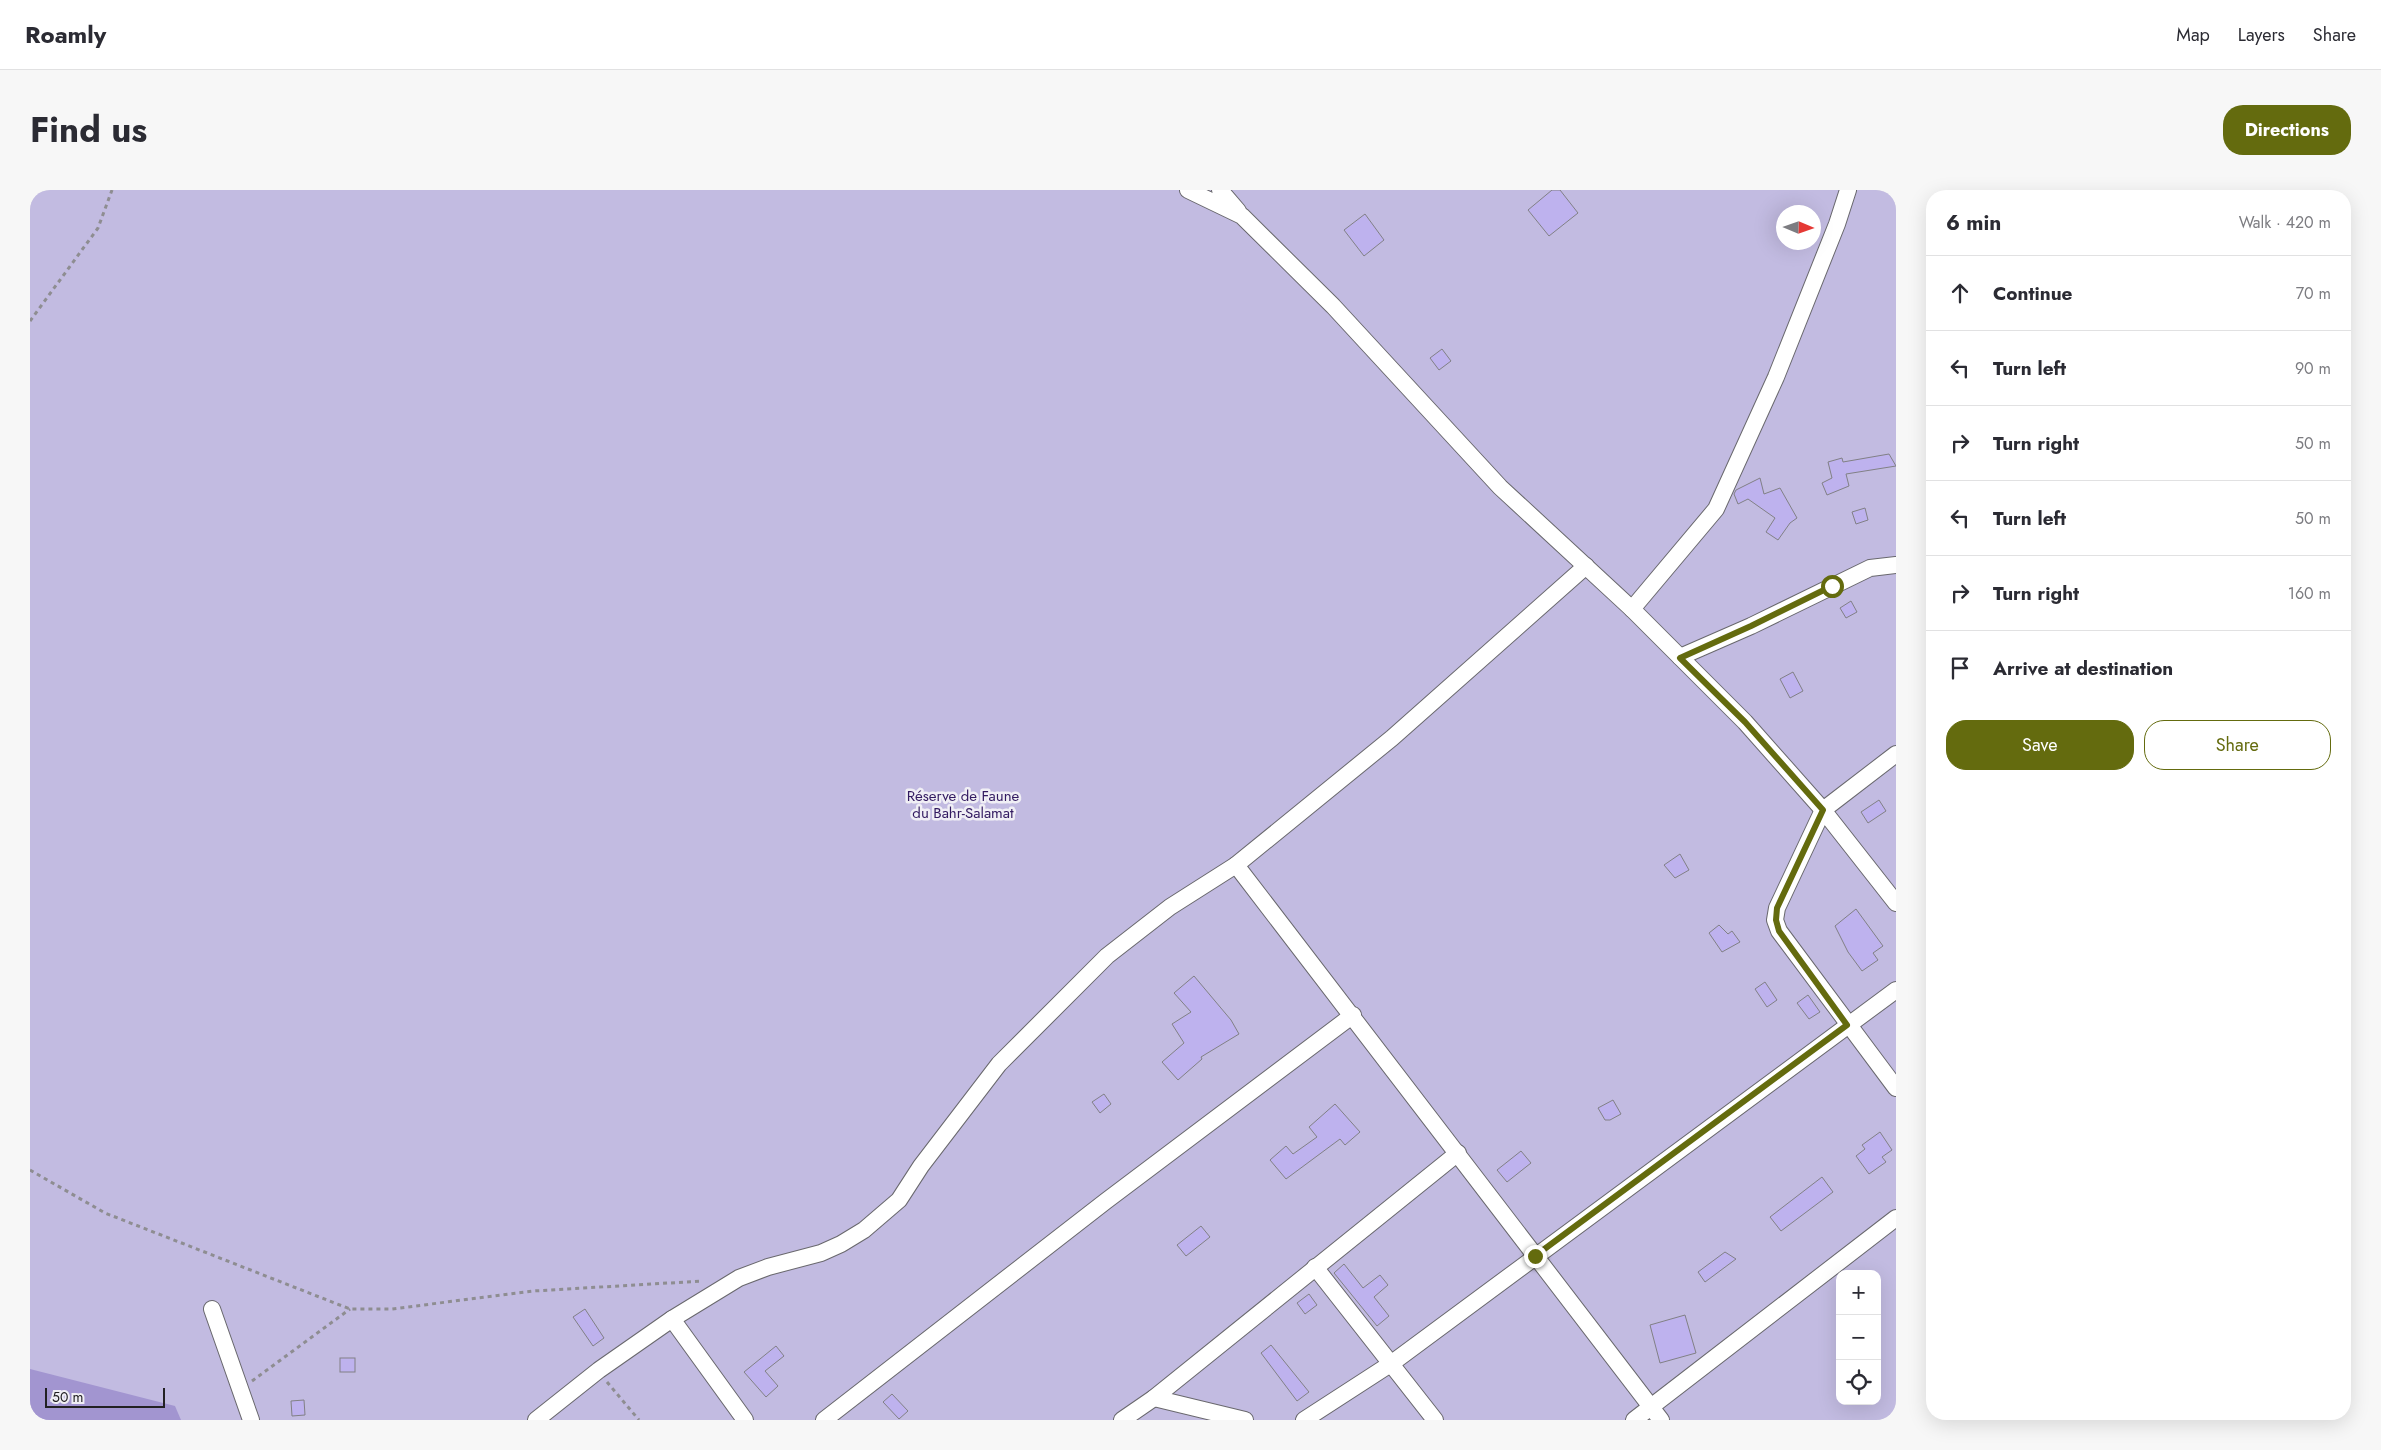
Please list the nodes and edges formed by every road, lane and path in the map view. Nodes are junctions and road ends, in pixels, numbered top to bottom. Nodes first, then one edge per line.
1 (112, 190) edge
2 (1188, 190) edge
3 (1220, 190) edge
4 (1848, 190) edge
5 (1242, 216) junction
6 (30, 321) edge
7 (1896, 565) edge
8 (1586, 566) junction
9 (1632, 610) junction
10 (1680, 658) junction
11 (1896, 754) edge
12 (1823, 810) junction
13 (1236, 865) junction
14 (1896, 903) edge
15 (1896, 990) edge
16 (1353, 1015) junction
17 (1847, 1025) junction
18 (1896, 1088) edge
19 (1458, 1153) junction
20 (30, 1170) edge
21 (1896, 1218) edge
22 (1535, 1256) junction
23 (1315, 1267) junction
24 (711, 1281) dead end
25 (212, 1309) dead end
26 (350, 1309) junction
27 (672, 1319) junction
28 (1392, 1363) junction
29 (599, 1370) junction
30 (242, 1388) junction
31 (1154, 1398) junction
32 (1656, 1414) edge
33 (251, 1420) edge
34 (536, 1420) edge
35 (639, 1420) edge
36 (745, 1420) edge
37 (824, 1420) edge
38 (1122, 1420) edge
39 (1245, 1420) edge
40 (1304, 1420) edge
41 (1435, 1420) edge
42 (1634, 1420) edge

1 - 6 path
2 - 5 street
3 - 5 street
4 - 9 street
5 - 8 street
7 - 10 street
8 - 9 street
8 - 13 street
9 - 10 street
10 - 12 street
11 - 12 street
12 - 14 street
12 - 17 street
13 - 16 street
13 - 27 street
15 - 17 street
16 - 19 street
16 - 37 street
17 - 18 street
17 - 22 street
19 - 22 street
19 - 23 street
20 - 26 path
21 - 32 street
22 - 28 street
22 - 32 street
23 - 28 street
23 - 31 street
24 - 26 path
25 - 30 street
26 - 30 path
27 - 29 street
27 - 36 street
28 - 40 street
28 - 41 street
29 - 34 street
29 - 35 path
30 - 33 street
31 - 38 street
31 - 39 street
32 - 42 street

